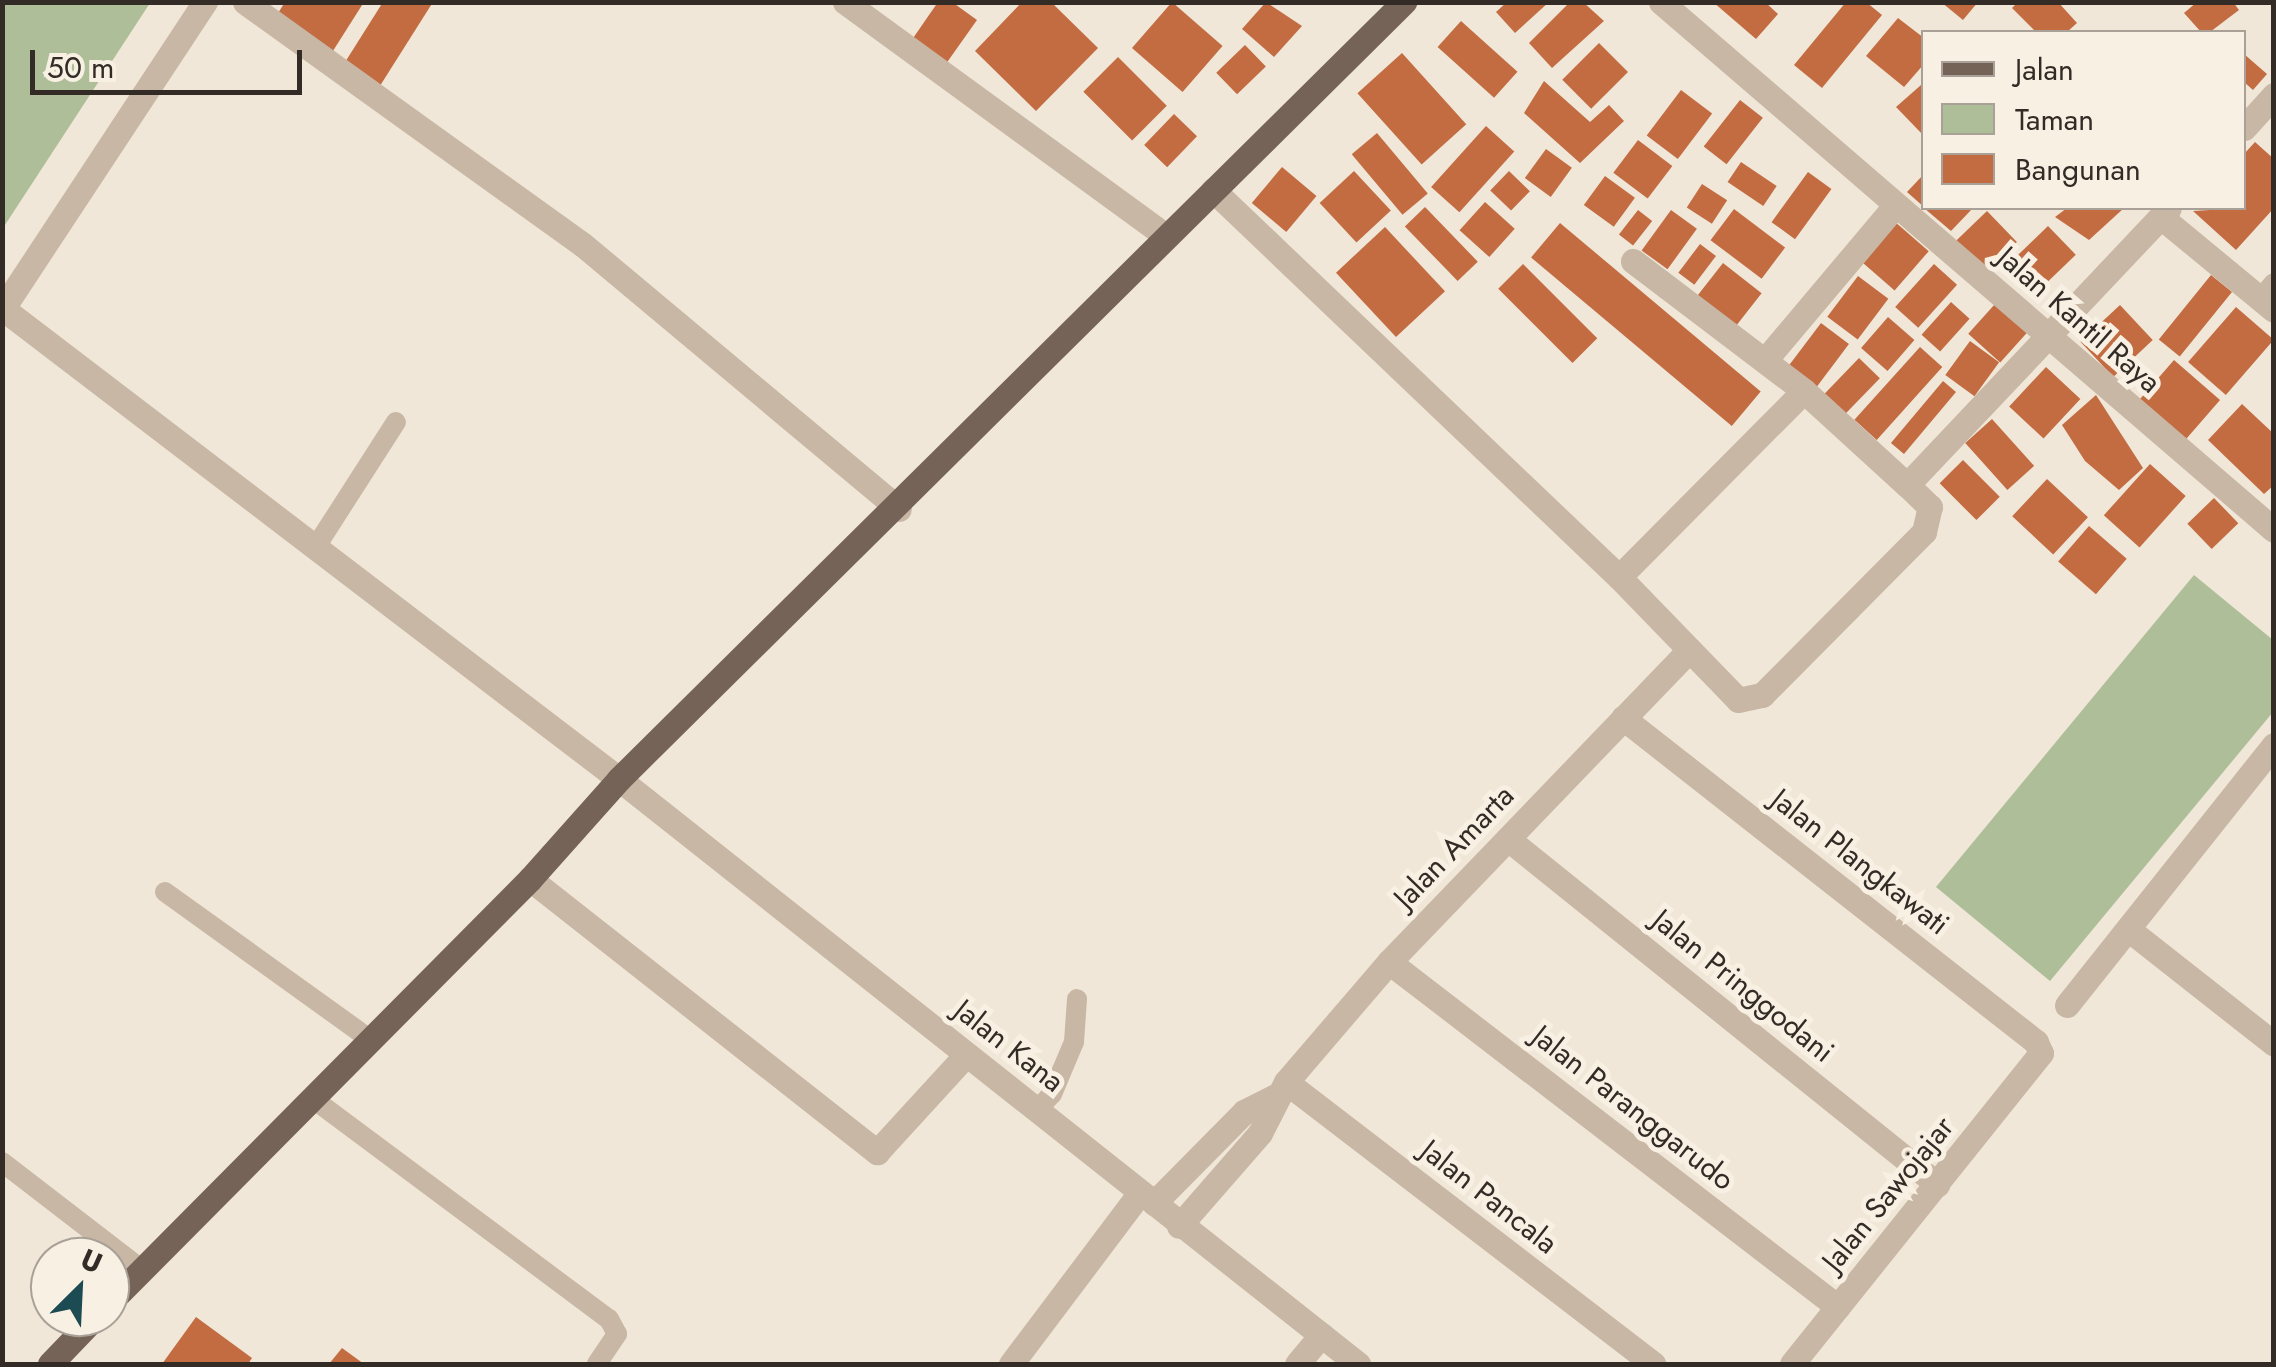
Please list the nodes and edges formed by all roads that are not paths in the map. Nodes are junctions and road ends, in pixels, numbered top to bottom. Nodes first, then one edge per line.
1 (205, 2) edge
2 (246, 2) edge
3 (846, 2) edge
4 (1404, 2) edge
5 (1660, 2) edge
6 (2274, 95) edge
7 (2246, 126) edge
8 (1213, 190) junction
9 (1896, 206) junction
10 (2165, 212) edge
11 (1166, 236) junction
12 (1633, 261) dead end
13 (2269, 297) edge
14 (3, 308) edge
15 (2048, 338) junction
16 (1766, 359) junction
17 (1804, 391) junction
18 (396, 422) dead end
19 (1907, 485) junction
20 (899, 509) junction
21 (2274, 530) edge
22 (317, 545) junction
23 (1619, 577) junction
24 (1689, 650) junction
25 (1624, 718) junction
26 (2272, 751) edge
27 (619, 779) junction
28 (1508, 839) junction
29 (530, 879) junction
30 (164, 892) dead end
31 (2128, 928) junction
32 (1389, 962) junction
33 (1076, 999) dead end
34 (2067, 1004) dead end
35 (367, 1037) junction
36 (2274, 1044) edge
37 (966, 1054) junction
38 (2035, 1066) joint
39 (1280, 1089) junction
40 (312, 1098) junction
41 (1037, 1110) junction
42 (2, 1162) edge
43 (1937, 1184) junction
44 (1147, 1198) junction
45 (1179, 1226) junction
46 (141, 1269) junction
47 (130, 1281) edge
48 (1838, 1307) junction
49 (1321, 1335) junction
50 (76, 1337) edge
51 (50, 1364) edge
52 (597, 1364) edge
53 (1011, 1364) edge
54 (1297, 1364) edge
55 (1358, 1364) edge
56 (1653, 1364) edge
57 (1792, 1364) edge

1 - 14 street
2 - 20 street
3 - 11 street
4 - 8 main road
5 - 9 street, Jalan Kantil Raya
6 - 7 street
8 - 11 main road
8 - 23 street
9 - 15 street, Jalan Kantil Raya
9 - 16 street
10 - 13 street
10 - 15 street
11 - 20 main road
12 - 16 street
14 - 22 street, Jalan Kana
15 - 19 street
15 - 21 street, Jalan Kantil Raya
16 - 17 street
17 - 19 street
17 - 23 street
18 - 22 lane
19 - 24 street
20 - 27 main road
22 - 27 street, Jalan Kana
23 - 24 street
24 - 25 street, Jalan Amarta
25 - 28 street, Jalan Amarta
25 - 38 street, Jalan Plangkawati
26 - 31 street
27 - 29 main road
27 - 37 street, Jalan Kana
28 - 32 street, Jalan Amarta
28 - 43 street, Jalan Pringgodani
29 - 35 main road
29 - 37 street
30 - 35 lane
31 - 34 street
31 - 36 street
32 - 39 street, Jalan Amarta
32 - 48 street, Jalan Paranggarudo
33 - 41 lane
35 - 40 main road
37 - 41 street, Jalan Kana
38 - 43 street, Jalan Sawojajar
39 - 44 street, Jalan Amarta
39 - 45 street, Jalan Amarta
39 - 56 street, Jalan Pancala
40 - 46 main road
40 - 52 lane
41 - 44 street, Jalan Kana
42 - 46 lane
43 - 48 street, Jalan Sawojajar
44 - 45 street, Jalan Kana
44 - 53 street, Jalan Amarta
45 - 49 street, Jalan Kana
46 - 47 main road
48 - 57 street, Jalan Sawojajar
49 - 54 street
49 - 55 street, Jalan Kana
50 - 51 main road

